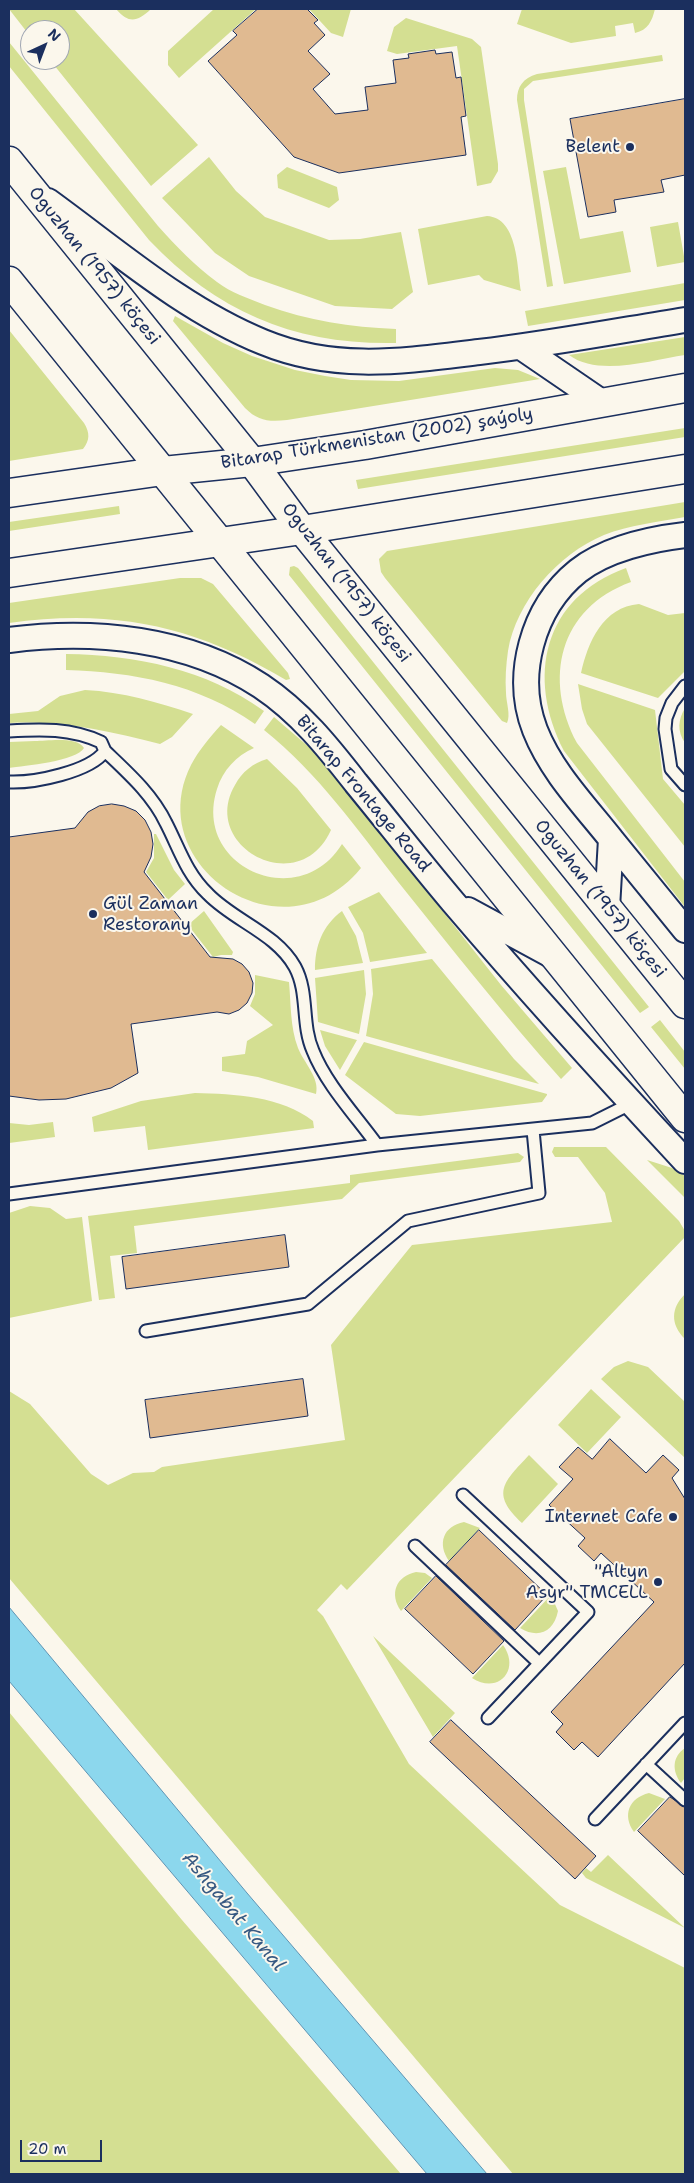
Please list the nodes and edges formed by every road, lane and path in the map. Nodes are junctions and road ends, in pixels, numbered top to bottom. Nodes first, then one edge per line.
1 (9, 161) edge
2 (32, 189) junction
3 (9, 282) edge
4 (685, 320) edge
5 (521, 347) junction
6 (685, 388) edge
7 (600, 401) junction
8 (252, 462) junction
9 (685, 469) edge
10 (163, 470) junction
11 (9, 493) edge
12 (302, 530) junction
13 (685, 535) edge
14 (218, 542) junction
15 (9, 572) edge
16 (9, 640) edge
17 (685, 686) edge
18 (9, 731) edge
19 (105, 751) junction
20 (9, 782) edge
21 (685, 785) edge
22 (611, 839) junction
23 (453, 902) junction
24 (607, 908) junction
25 (685, 930) edge
26 (555, 957) junction
27 (685, 1004) edge
28 (632, 1104) junction
29 (685, 1118) edge
30 (533, 1130) junction
31 (376, 1145) junction
32 (685, 1161) edge
33 (9, 1194) edge
34 (146, 1331) dead end
35 (463, 1495) dead end
36 (415, 1546) dead end
37 (539, 1663) junction
38 (488, 1718) dead end
39 (685, 1723) edge
40 (646, 1764) junction
41 (685, 1800) edge
42 (595, 1819) dead end

1 - 2 main road, Oguzhan (1957) köçesi
2 - 5 street
2 - 8 main road, Oguzhan (1957) köçesi
3 - 10 main road
4 - 5 street
5 - 7 street
6 - 7 main road, Bitarap Türkmenistan (2002) şaýoly
7 - 8 main road, Bitarap Türkmenistan (2002) şaýoly
8 - 10 main road, Bitarap Türkmenistan (2002) şaýoly
8 - 12 main road, Oguzhan (1957) köçesi
9 - 12 main road
10 - 11 main road, Bitarap Türkmenistan (2002) şaýoly
10 - 14 main road
12 - 14 main road
12 - 24 main road, Oguzhan (1957) köçesi
13 - 22 street
14 - 15 main road
14 - 26 main road
16 - 23 street, Bitarap Frontage Road
17 - 21 lane
18 - 19 lane
19 - 20 lane
19 - 31 lane
22 - 24 street
22 - 25 street
23 - 26 street
23 - 28 street, Bitarap Frontage Road
24 - 27 main road, Oguzhan (1957) köçesi
26 - 29 main road
28 - 30 lane
28 - 32 street, Bitarap Frontage Road
30 - 31 lane
30 - 34 lane
31 - 33 lane
35 - 37 lane
36 - 37 lane
37 - 38 lane
39 - 40 lane
40 - 41 lane
40 - 42 lane

